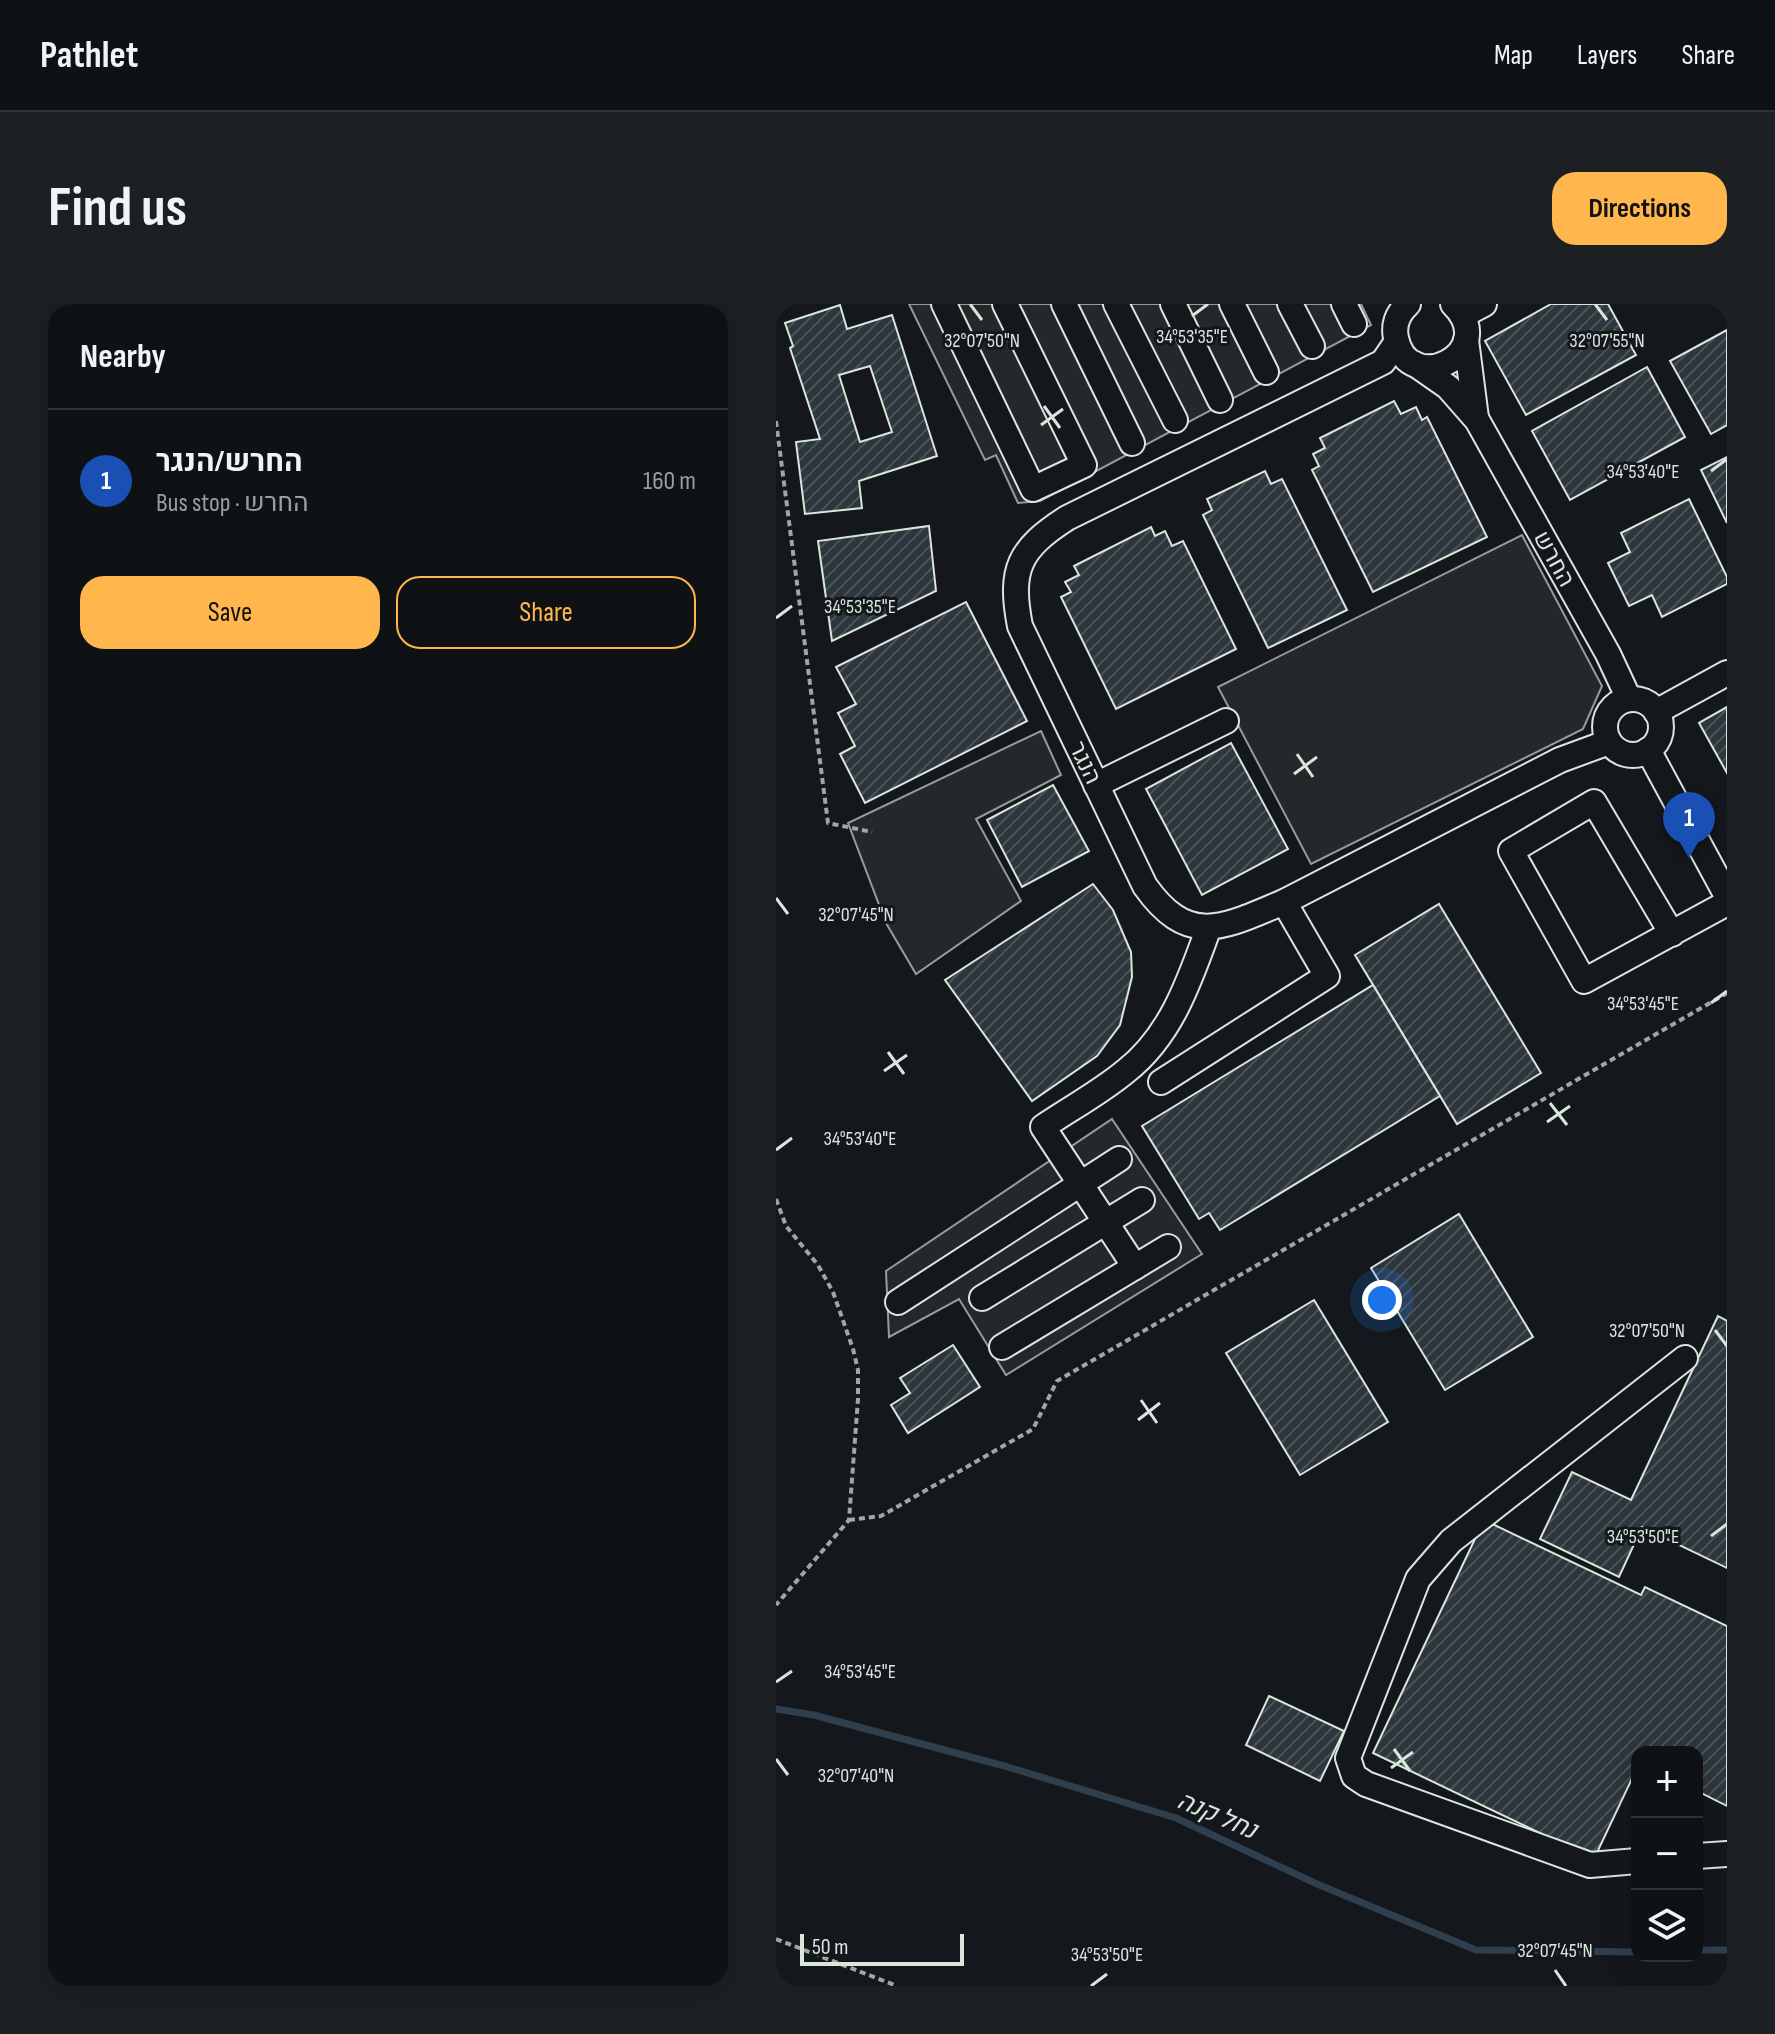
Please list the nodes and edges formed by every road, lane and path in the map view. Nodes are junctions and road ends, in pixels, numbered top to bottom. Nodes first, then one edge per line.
1 (944, 304) edge
2 (1005, 304) edge
3 (1064, 304) edge
4 (1116, 304) edge
5 (1173, 304) edge
6 (1232, 304) edge
7 (1290, 304) edge
8 (1467, 308) edge
9 (1399, 318) edge
10 (1466, 340) junction
11 (1312, 346) dead end
12 (1415, 364) junction
13 (1266, 372) dead end
14 (1220, 400) dead end
15 (1175, 420) dead end
16 (1477, 420) junction
17 (776, 421) edge
18 (1132, 443) dead end
19 (1727, 673) edge
20 (1629, 699) junction
21 (1656, 712) junction
22 (1226, 721) dead end
23 (1609, 742) junction
24 (1648, 750) junction
25 (1096, 785) junction
26 (872, 832) dead end
27 (1727, 896) edge
28 (1284, 902) junction
29 (1727, 903) edge
30 (1209, 927) junction
31 (1672, 934) junction
32 (1727, 993) edge
33 (1161, 1082) dead end
34 (1119, 1159) dead end
35 (1081, 1184) junction
36 (776, 1199) edge
37 (1142, 1200) dead end
38 (1106, 1222) junction
39 (1168, 1247) dead end
40 (1135, 1267) junction
41 (982, 1298) dead end
42 (898, 1302) dead end
43 (1002, 1347) dead end
44 (1685, 1358) dead end
45 (849, 1520) junction
46 (776, 1605) edge
47 (1727, 1854) edge
48 (1703, 1856) edge
49 (1631, 1862) edge
50 (776, 1939) edge
51 (897, 1986) edge

1 - 2 street
3 - 18 street
4 - 15 street
5 - 14 street
6 - 13 street
7 - 11 street
8 - 10 street, החרש
9 - 12 street, החרש
9 - 25 street, הנגר
10 - 12 street
10 - 16 street, החרש
12 - 16 street, החרש
16 - 20 street, החרש
17 - 26 path
19 - 21 street
20 - 21 street
20 - 23 street
21 - 24 street
22 - 25 street
23 - 24 street
23 - 28 street
24 - 27 street
25 - 30 street, הנגר
28 - 30 street
28 - 33 street
29 - 31 street
30 - 35 street
31 - 31 street
32 - 45 path
34 - 35 street
35 - 38 street
35 - 42 street
36 - 45 path
37 - 38 street
38 - 40 street
38 - 41 street
39 - 40 street
40 - 43 street
44 - 49 street
45 - 46 path
47 - 48 street
50 - 51 path

